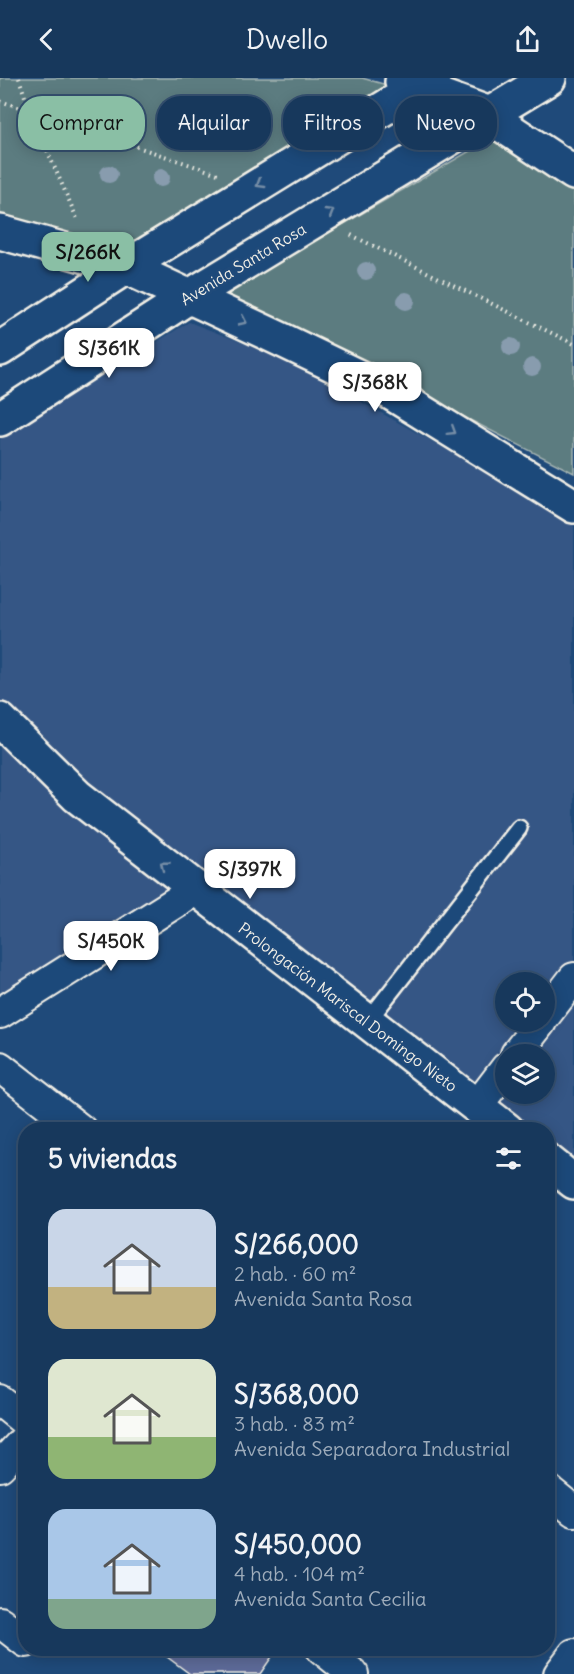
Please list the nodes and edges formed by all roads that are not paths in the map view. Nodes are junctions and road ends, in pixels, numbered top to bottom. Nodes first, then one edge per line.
1 (549, 78) edge
2 (415, 81) edge
3 (449, 96) edge
4 (497, 110) edge
5 (497, 120) edge
6 (431, 150) edge
7 (574, 173) edge
8 (0, 232) edge
9 (126, 267) junction
10 (190, 296) junction
11 (0, 349) edge
12 (0, 419) edge
13 (574, 506) edge
14 (0, 720) edge
15 (519, 828) dead end
16 (195, 890) junction
17 (574, 978) edge
18 (555, 1003) edge
19 (0, 1013) edge
20 (368, 1023) junction
21 (533, 1032) edge
22 (524, 1044) edge
23 (0, 1066) edge
24 (495, 1082) edge
25 (477, 1106) junction
26 (71, 1122) edge
27 (497, 1122) edge
28 (555, 1167) edge
29 (574, 1182) edge
30 (0, 1401) edge
31 (18, 1416) edge
32 (18, 1447) edge
33 (0, 1466) edge
34 (555, 1496) edge
35 (574, 1511) edge
36 (0, 1622) edge
37 (18, 1636) edge
38 (574, 1654) edge
39 (331, 1656) edge
40 (353, 1674) edge
41 (559, 1674) edge

1 - 4 main road, Avenida Santa Rosa
2 - 3 main road
2 -> 9 main road
5 - 7 main road
10 -> 6 main road, Avenida Santa Rosa
8 - 9 main road
9 - 10 main road
9 - 11 main road
10 - 12 main road, Avenida Santa Rosa
10 -> 13 main road
16 -> 14 main road, Prolongación Mariscal Domingo Nieto
15 - 20 lane
16 - 19 street
16 - 20 main road, Prolongación Mariscal Domingo Nieto
17 - 18 street
20 - 25 main road, Prolongación Mariscal Domingo Nieto
21 - 22 street
23 - 26 street
24 - 25 street
25 - 27 main road, Prolongación Mariscal Domingo Nieto
28 - 29 main road
30 - 31 street
32 - 33 street
34 - 35 street
36 - 37 street
38 - 41 street
39 - 40 street

